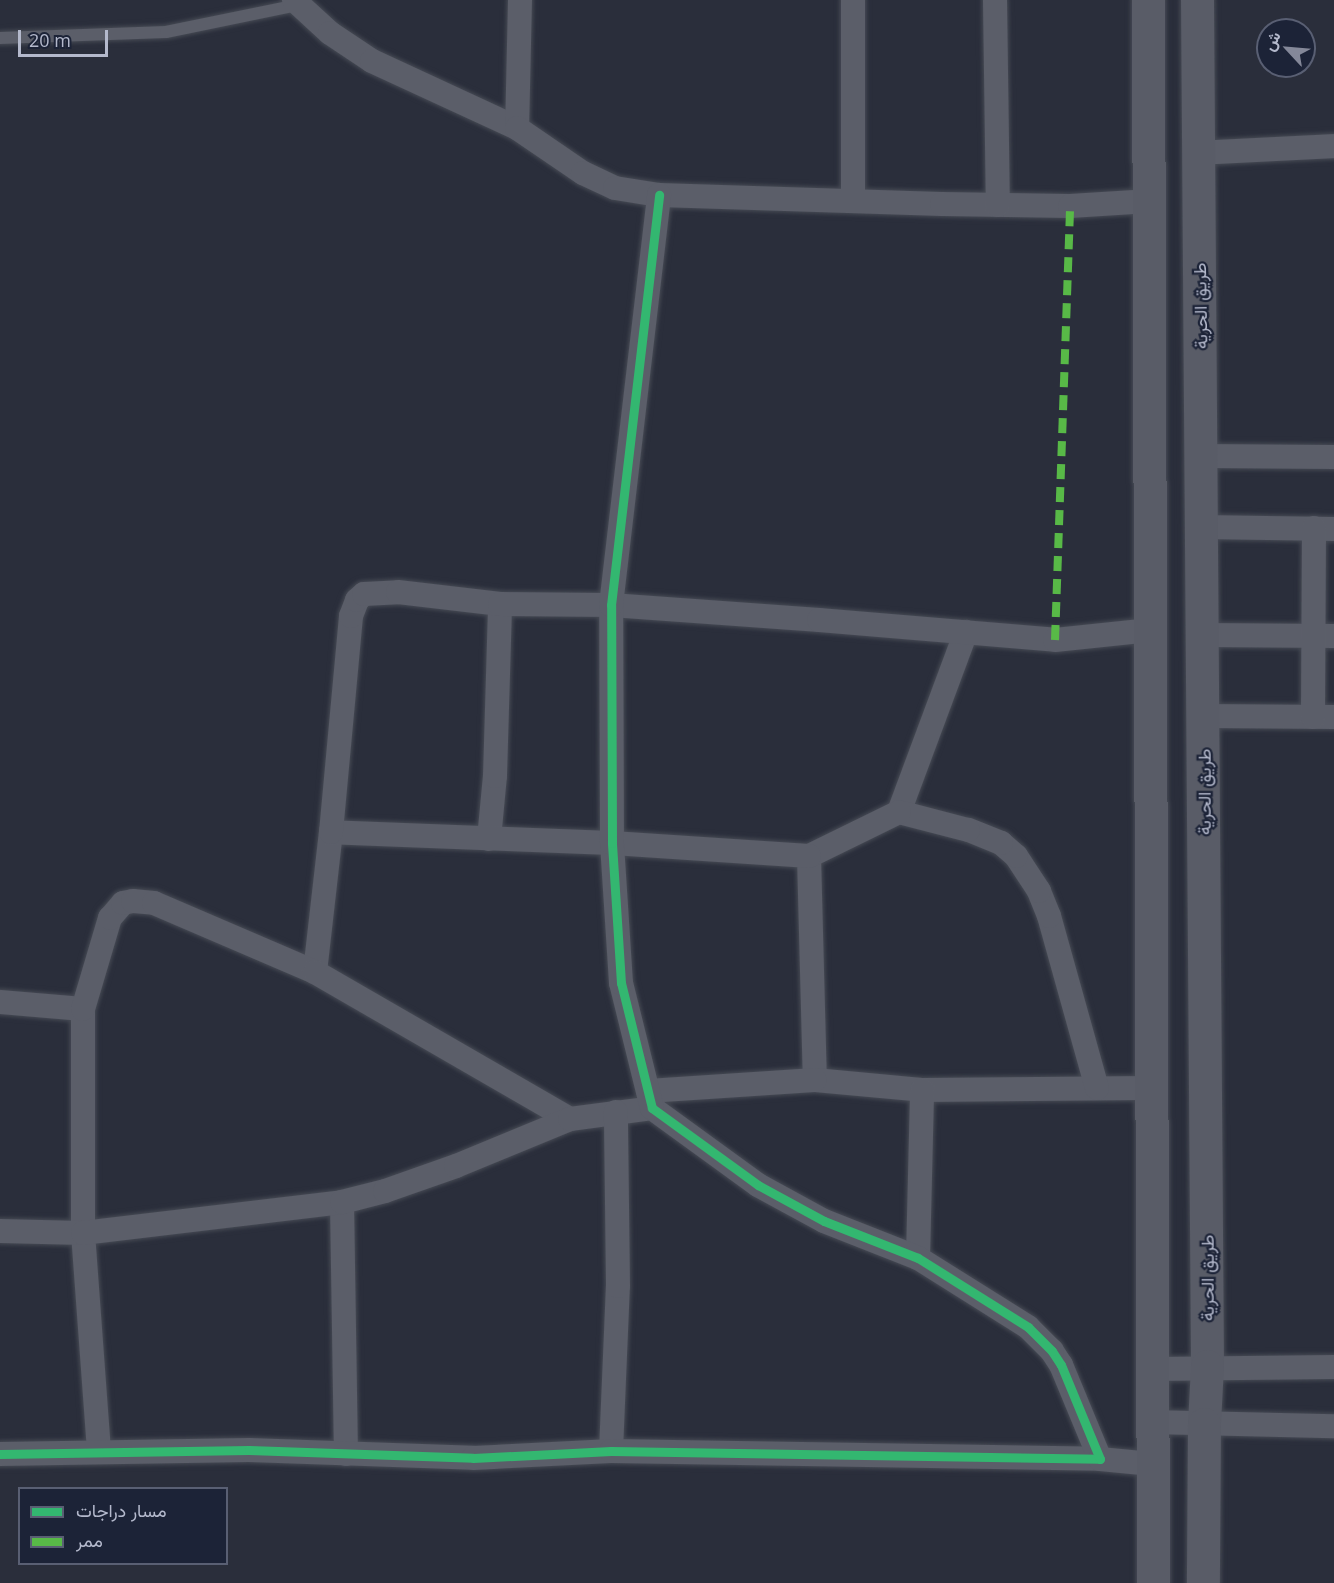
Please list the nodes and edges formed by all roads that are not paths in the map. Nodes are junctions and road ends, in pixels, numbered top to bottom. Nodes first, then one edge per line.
1 (520, 0) edge
2 (853, 0) edge
3 (995, 0) edge
4 (1148, 0) edge
5 (1197, 0) edge
6 (296, 2) edge
7 (0, 38) edge
8 (517, 128) junction
9 (1334, 146) edge
10 (1198, 153) junction
11 (659, 195) junction
12 (853, 201) junction
13 (1150, 201) junction
14 (998, 205) junction
15 (1201, 456) junction
16 (1334, 457) edge
17 (1201, 527) junction
18 (1324, 528) edge
19 (500, 604) junction
20 (611, 605) junction
21 (1150, 630) junction
22 (966, 632) junction
23 (1202, 635) junction
24 (1324, 635) edge
25 (1204, 716) junction
26 (1324, 717) edge
27 (899, 812) junction
28 (331, 832) junction
29 (489, 839) junction
30 (612, 843) junction
31 (809, 856) junction
32 (315, 972) junction
33 (0, 1002) edge
34 (83, 1009) junction
35 (815, 1080) junction
36 (1097, 1088) junction
37 (1151, 1088) junction
38 (922, 1090) junction
39 (650, 1100) junction
40 (616, 1112) junction
41 (570, 1119) junction
42 (342, 1202) junction
43 (0, 1231) edge
44 (83, 1233) junction
45 (918, 1258) junction
46 (1207, 1366) junction
47 (1334, 1367) edge
48 (1153, 1369) junction
49 (1151, 1422) junction
50 (1204, 1424) junction
51 (1334, 1426) edge
52 (99, 1451) junction
53 (611, 1451) junction
54 (0, 1454) edge
55 (346, 1454) junction
56 (1100, 1459) junction
57 (1152, 1464) junction
58 (1153, 1583) edge
59 (1203, 1583) edge

1 - 8 street
2 - 12 street
3 - 14 street
4 - 13 main road
5 - 10 main road, طريق الحرية
6 - 7 lane
6 - 8 street
8 - 11 street
9 - 10 street
10 - 15 main road, طريق الحرية
11 - 12 street
11 - 20 street
12 - 14 street
13 - 14 street
13 - 21 main road
15 - 16 street
15 - 17 main road, طريق الحرية
17 - 18 street
17 - 23 main road, طريق الحرية
18 - 24 street
19 - 20 street
19 - 28 street
19 - 29 street
20 - 22 street
20 - 30 street
21 - 22 street
21 - 37 main road
22 - 27 street
23 - 24 street
23 - 25 main road, طريق الحرية
24 - 26 street
25 - 26 street
25 - 46 main road, طريق الحرية
27 - 31 street
27 - 36 street
28 - 29 street
28 - 32 street
29 - 30 street
30 - 31 street
30 - 39 street
31 - 35 street
32 - 34 street
32 - 41 street
33 - 34 street
34 - 44 street
35 - 38 street
35 - 39 street
36 - 37 street
36 - 38 street
37 - 48 main road
38 - 45 street
39 - 40 street
39 - 45 street
40 - 41 street
40 - 53 street
41 - 42 street
42 - 44 street
42 - 55 street
43 - 44 street
44 - 52 street
45 - 56 street
46 - 47 street
46 - 48 street
46 - 50 main road, طريق الحرية
48 - 49 main road
49 - 50 street
49 - 57 main road
50 - 51 street
50 - 59 main road, طريق الحرية
52 - 54 street
52 - 55 street
53 - 55 street
53 - 56 street
56 - 57 street
57 - 58 main road

